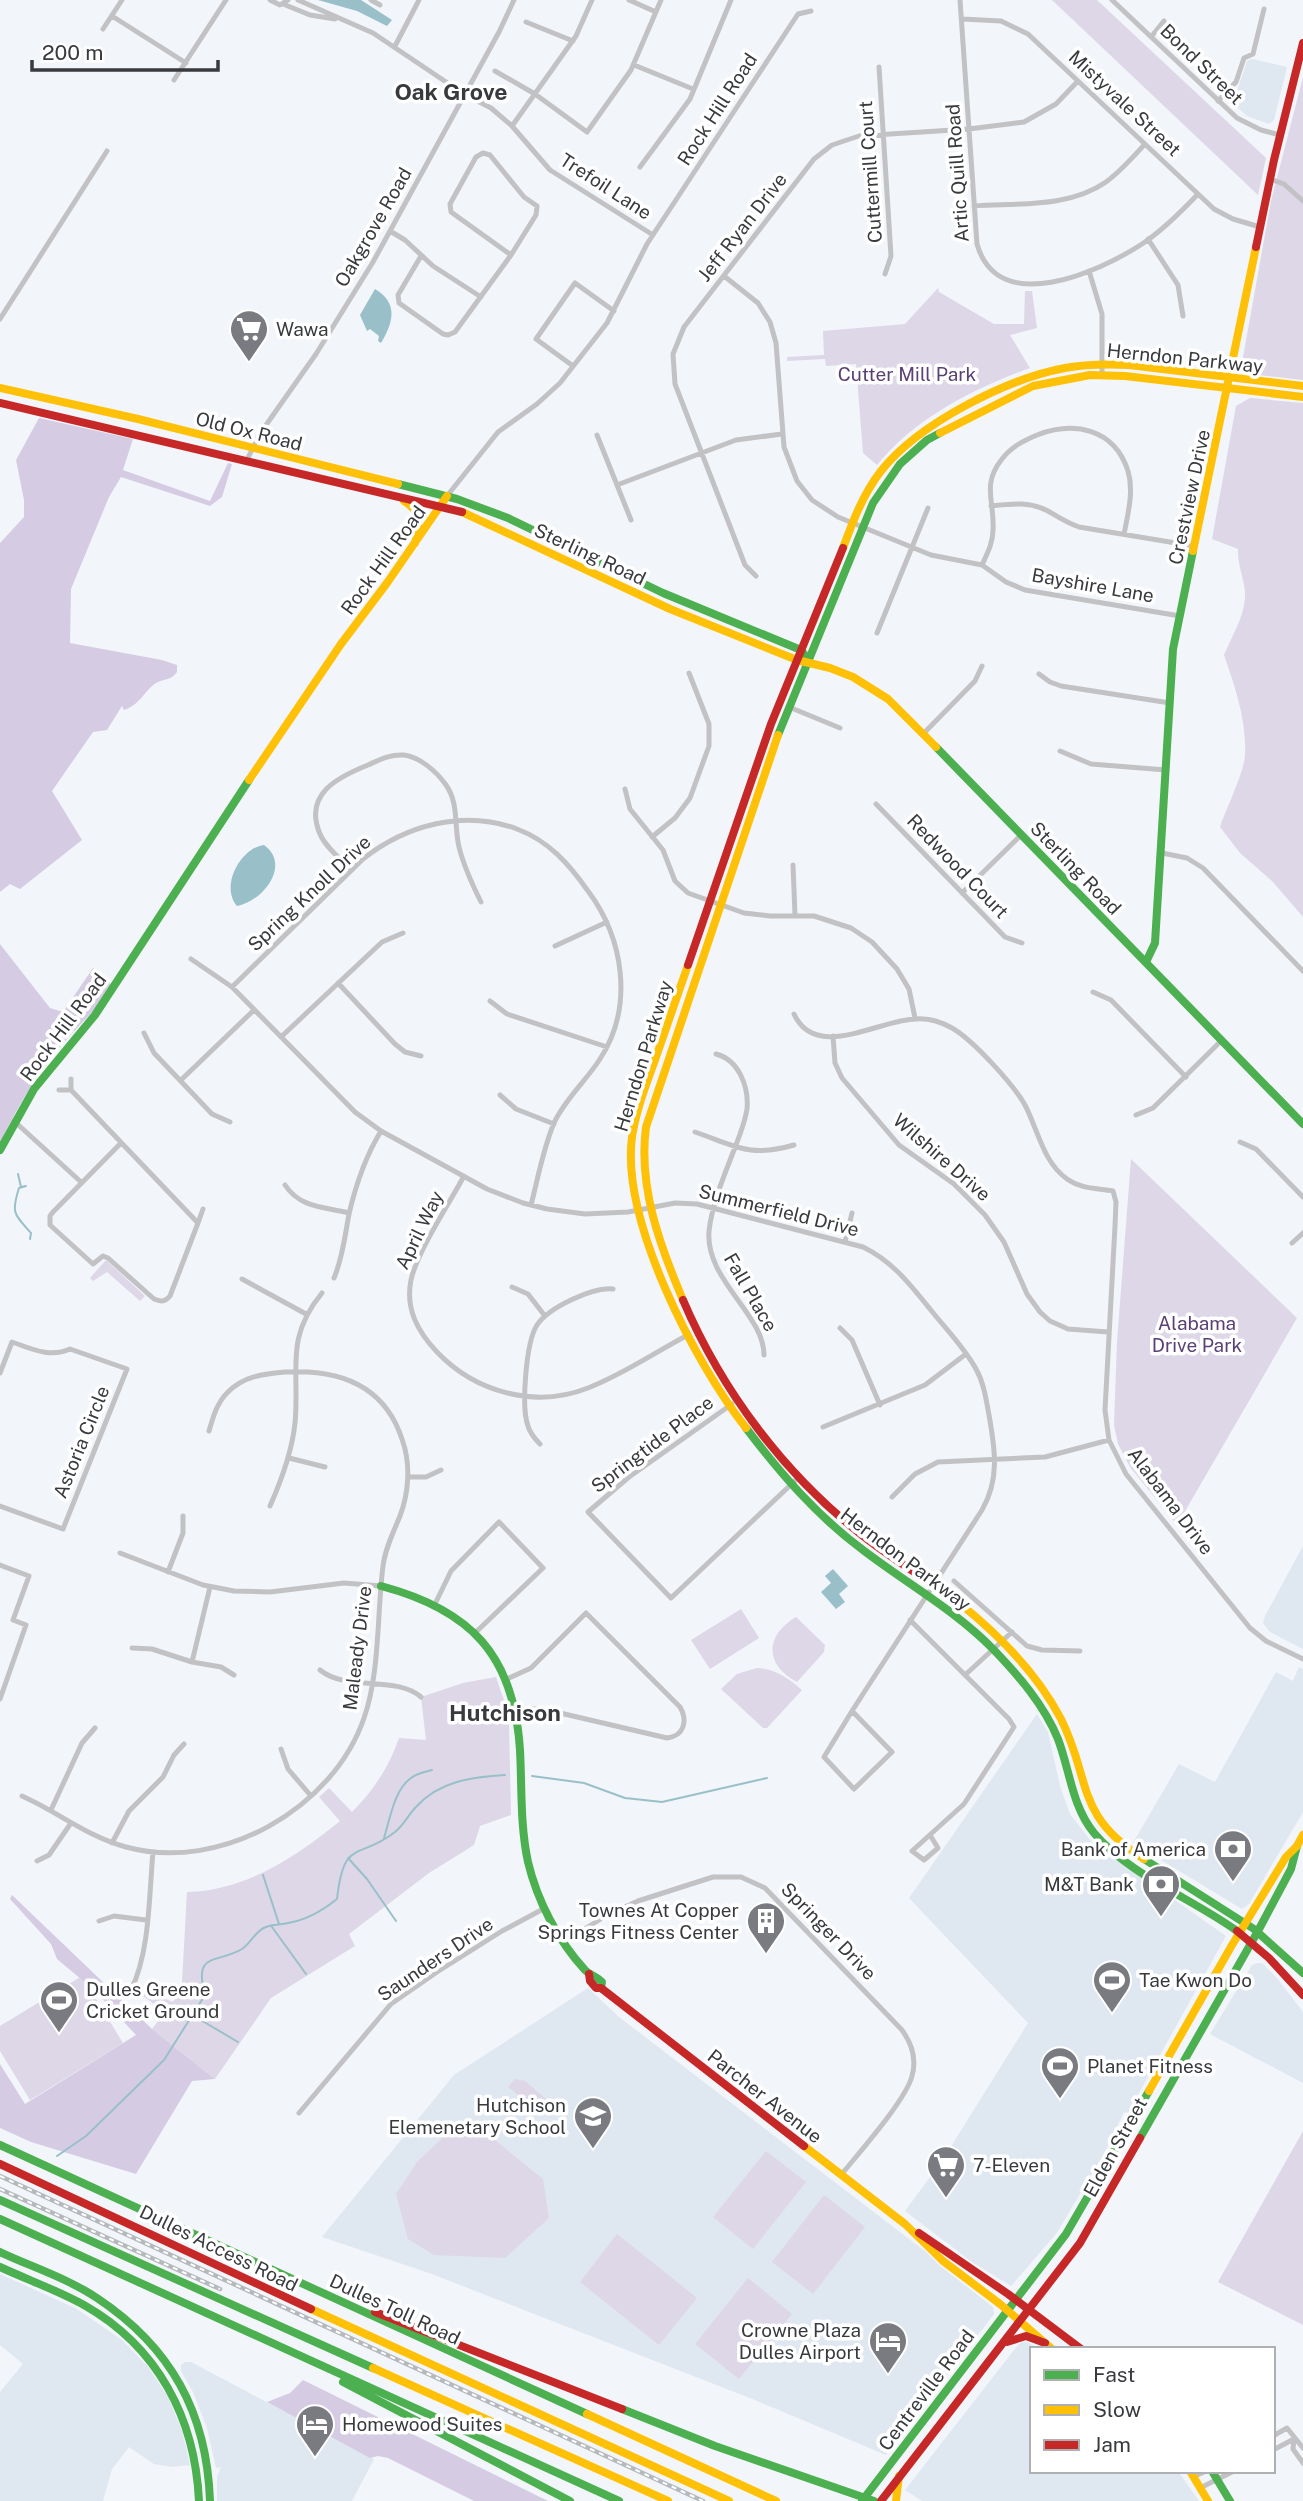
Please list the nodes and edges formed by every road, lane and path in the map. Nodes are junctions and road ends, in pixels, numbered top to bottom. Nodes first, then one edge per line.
1 (122, 0) edge
2 (226, 0) edge
3 (270, 0) edge
4 (298, 0) edge
5 (371, 0) edge
6 (419, 0) edge
7 (514, 0) edge
8 (592, 0) edge
9 (629, 0) edge
10 (661, 0) edge
11 (731, 0) edge
12 (960, 0) edge
13 (1112, 0) edge
14 (286, 2) edge
15 (380, 5) dead end
16 (1264, 9) dead end
17 (811, 10) dead end
18 (656, 12) junction
19 (112, 16) junction
20 (338, 19) junction
21 (962, 19) junction
22 (1164, 21) dead end
23 (526, 22) dead end
24 (103, 29) dead end
25 (1151, 37) junction
26 (573, 41) junction
27 (1303, 43) edge
28 (394, 46) junction
29 (186, 62) junction
30 (634, 65) junction
31 (879, 66) dead end
32 (495, 71) dead end
33 (174, 80) dead end
34 (1078, 81) junction
35 (694, 89) junction
36 (464, 94) junction
37 (535, 94) junction
38 (1218, 101) junction
39 (512, 126) junction
40 (969, 129) junction
41 (883, 134) junction
42 (1280, 135) junction
43 (1145, 144) junction
44 (107, 151) dead end
45 (640, 167) dead end
46 (1270, 179) junction
47 (1198, 194) junction
48 (1303, 201) edge
49 (974, 206) junction
50 (1260, 227) junction
51 (390, 231) junction
52 (653, 235) junction
53 (1148, 239) junction
54 (421, 256) junction
55 (511, 256) junction
56 (1089, 271) junction
57 (885, 274) dead end
58 (724, 276) junction
59 (481, 297) junction
60 (614, 311) junction
61 (1184, 316) dead end
62 (0, 319) edge
63 (1102, 364) junction
64 (573, 366) junction
65 (1102, 375) junction
66 (1230, 377) junction
67 (1303, 386) edge
68 (0, 388) edge
69 (1228, 388) junction
70 (1303, 397) edge
71 (0, 402) edge
72 (782, 434) junction
73 (597, 435) dead end
74 (253, 448) junction
75 (701, 453) junction
76 (246, 462) junction
77 (617, 485) junction
78 (393, 495) junction
79 (447, 496) junction
80 (440, 505) junction
81 (991, 506) junction
82 (928, 508) dead end
83 (488, 510) joint
84 (476, 518) joint
85 (631, 520) dead end
86 (853, 523) junction
87 (863, 527) junction
88 (1125, 534) junction
89 (415, 543) junction
90 (1194, 546) junction
91 (912, 548) junction
92 (982, 565) junction
93 (757, 576) dead end
94 (1180, 616) junction
95 (877, 633) dead end
96 (801, 650) junction
97 (796, 660) junction
98 (809, 661) junction
99 (982, 666) dead end
100 (689, 673) dead end
101 (1039, 674) dead end
102 (1170, 703) junction
103 (789, 707) junction
104 (840, 728) dead end
105 (923, 734) junction
106 (1060, 751) dead end
107 (1166, 770) junction
108 (625, 789) dead end
109 (876, 804) dead end
110 (455, 821) junction
111 (1021, 835) junction
112 (652, 837) junction
113 (1162, 853) junction
114 (793, 865) dead end
115 (351, 870) junction
116 (962, 892) junction
117 (481, 902) dead end
118 (710, 902) junction
119 (720, 906) junction
120 (795, 915) junction
121 (607, 922) junction
122 (403, 933) dead end
123 (1021, 943) dead end
124 (555, 946) dead end
125 (191, 959) dead end
126 (1146, 962) junction
127 (1303, 971) edge
128 (338, 984) junction
129 (232, 987) junction
130 (1093, 992) dead end
131 (490, 1001) dead end
132 (254, 1010) junction
133 (794, 1014) dead end
134 (915, 1018) junction
135 (144, 1033) dead end
136 (833, 1036) junction
137 (281, 1037) junction
138 (1222, 1040) junction
139 (607, 1047) junction
140 (716, 1054) dead end
141 (421, 1056) dead end
142 (1185, 1076) junction
143 (71, 1079) dead end
144 (181, 1080) junction
145 (59, 1090) dead end
146 (71, 1090) junction
147 (500, 1095) dead end
148 (1136, 1115) dead end
149 (14, 1121) junction
150 (230, 1122) dead end
151 (554, 1124) junction
152 (1303, 1124) edge
153 (380, 1131) junction
154 (695, 1132) dead end
155 (1240, 1142) dead end
156 (121, 1143) junction
157 (794, 1145) dead end
158 (735, 1147) junction
159 (0, 1150) edge
160 (464, 1176) junction
161 (81, 1182) junction
162 (285, 1185) dead end
163 (1303, 1197) edge
164 (531, 1205) junction
165 (651, 1208) junction
166 (203, 1209) dead end
167 (714, 1209) junction
168 (640, 1210) junction
169 (349, 1213) junction
170 (852, 1213) dead end
171 (198, 1223) junction
172 (1303, 1233) edge
173 (845, 1242) junction
174 (1292, 1243) dead end
175 (334, 1278) dead end
176 (242, 1279) dead end
177 (512, 1287) dead end
178 (613, 1289) dead end
179 (322, 1293) dead end
180 (306, 1314) junction
181 (545, 1315) junction
182 (840, 1328) dead end
183 (1108, 1332) junction
184 (686, 1336) junction
185 (966, 1354) junction
186 (764, 1356) dead end
187 (295, 1371) junction
188 (0, 1373) edge
189 (525, 1397) junction
190 (737, 1400) junction
191 (880, 1405) junction
192 (728, 1406) junction
193 (823, 1427) dead end
194 (209, 1431) dead end
195 (1109, 1440) junction
196 (540, 1444) dead end
197 (289, 1458) junction
198 (996, 1459) junction
199 (325, 1467) dead end
200 (441, 1470) dead end
201 (800, 1476) junction
202 (408, 1477) junction
203 (791, 1483) junction
204 (892, 1497) dead end
205 (0, 1506) edge
206 (270, 1506) dead end
207 (183, 1516) dead end
208 (120, 1553) dead end
209 (0, 1565) edge
210 (168, 1572) junction
211 (954, 1581) dead end
212 (933, 1585) junction
213 (382, 1586) junction
214 (210, 1587) junction
215 (926, 1594) junction
216 (435, 1604) junction
217 (911, 1620) junction
218 (1012, 1632) junction
219 (475, 1633) junction
220 (1002, 1641) junction
221 (132, 1648) dead end
222 (994, 1649) junction
223 (1080, 1651) dead end
224 (1303, 1659) edge
225 (192, 1662) junction
226 (320, 1670) dead end
227 (234, 1675) dead end
228 (965, 1675) junction
229 (507, 1679) junction
230 (372, 1684) junction
231 (421, 1697) dead end
232 (0, 1699) edge
233 (516, 1709) junction
234 (852, 1711) junction
235 (94, 1728) dead end
236 (184, 1744) dead end
237 (281, 1749) dead end
238 (22, 1796) dead end
239 (311, 1796) junction
240 (51, 1810) junction
241 (71, 1823) junction
242 (930, 1835) junction
243 (1303, 1835) edge
244 (112, 1843) junction
245 (1297, 1846) junction
246 (153, 1852) junction
247 (37, 1861) dead end
248 (545, 1908) junction
249 (146, 1920) junction
250 (99, 1921) dead end
251 (1247, 1923) junction
252 (1258, 1931) junction
253 (1240, 1933) junction
254 (564, 1942) junction
255 (1251, 1943) junction
256 (1303, 1973) edge
257 (131, 1990) dead end
258 (1303, 1995) edge
259 (299, 2113) dead end
260 (0, 2144) edge
261 (0, 2164) edge
262 (841, 2175) junction
263 (0, 2200) edge
264 (0, 2219) edge
265 (910, 2228) junction
266 (0, 2252) edge
267 (0, 2267) edge
268 (1016, 2300) junction
269 (341, 2301) junction
270 (1030, 2310) junction
271 (1007, 2311) junction
272 (1020, 2322) junction
273 (275, 2344) junction
274 (1002, 2345) junction
275 (1048, 2346) edge
276 (1078, 2347) edge
277 (1275, 2435) edge
278 (1294, 2439) junction
279 (1303, 2448) edge
280 (1275, 2449) edge
281 (1303, 2463) edge
282 (1213, 2473) edge
283 (1230, 2473) edge
284 (1191, 2474) edge
285 (899, 2476) junction
286 (1218, 2480) junction
287 (1200, 2488) junction
288 (867, 2500) edge
289 (199, 2501) edge
290 (210, 2501) edge
291 (570, 2501) edge
292 (619, 2501) edge
293 (668, 2501) edge
294 (729, 2501) edge
295 (776, 2501) edge
296 (881, 2501) edge
297 (896, 2501) edge
298 (1208, 2501) edge
299 (1230, 2501) edge

1 - 19 street
2 - 29 street
3 - 14 street, Trefoil Lane
4 - 20 street, Trefoil Lane
5 - 15 street
6 - 28 street
7 - 36 street, Oakgrove Road
8 - 26 street
9 - 18 street
10 - 18 street
11 - 35 street
12 - 21 street, Artic Quill Road
13 - 25 street, Bond Street
14 - 20 street, Trefoil Lane
16 - 38 street
17 - 52 street, Rock Hill Road
18 - 30 street
19 - 24 street
19 - 29 street
20 - 28 street, Trefoil Lane
21 - 34 street, Mistyvale Street
21 - 40 street, Artic Quill Road
22 - 25 street
23 - 26 street
25 - 38 street, Bond Street
26 - 37 street
27 - 42 main road, Crestview Drive
28 - 36 street, Trefoil Lane
29 - 33 street
30 - 35 street
30 - 37 street
31 - 41 street, Cuttermill Court
32 - 37 street
34 - 40 street, Jeff Ryan Drive
34 - 43 street, Mistyvale Street
35 - 45 street
36 - 39 street, Trefoil Lane
36 - 51 street, Oakgrove Road
37 - 39 street
38 - 42 street, Bond Street
39 - 52 street, Trefoil Lane
40 - 41 street, Jeff Ryan Drive
40 - 49 street, Artic Quill Road
41 - 57 street, Cuttermill Court
41 - 58 street, Jeff Ryan Drive
42 - 46 main road, Crestview Drive
43 - 47 street, Mistyvale Street
43 - 49 street
44 - 62 street
46 - 48 street
46 - 50 main road, Crestview Drive
47 - 50 street, Mistyvale Street
47 - 53 street, Artic Quill Road
49 - 56 street, Artic Quill Road
50 - 66 main road, Crestview Drive
51 - 54 street
51 - 74 street, Oakgrove Road
52 - 60 street, Rock Hill Road
53 - 56 street, Artic Quill Road
53 - 61 street
54 - 59 street
54 - 59 street
55 - 55 street
55 - 59 street
56 - 63 street
58 - 72 street, Bayshire Lane
58 - 75 street, Jeff Ryan Drive
60 - 64 street, Rock Hill Road
60 - 64 street
63 - 65 street
63 - 66 main road, Herndon Parkway
63 - 86 main road, Herndon Parkway
64 - 79 street, Rock Hill Road
65 - 69 main road, Herndon Parkway
65 - 87 main road, Herndon Parkway
66 - 67 main road, Herndon Parkway
66 - 69 main road, Crestview Drive
68 - 74 main road, Old Ox Road
69 - 70 main road, Herndon Parkway
69 - 90 main road, Crestview Drive
71 - 76 main road, Old Ox Road
72 - 75 street
72 - 86 street, Bayshire Lane
73 - 77 street
74 - 76 street, Oakgrove Road
74 - 79 main road, Old Ox Road
75 - 77 street
75 - 93 street, Jeff Ryan Drive
76 - 78 main road, Old Ox Road
77 - 85 street
78 - 80 main road, Old Ox Road
78 - 89 main road
79 - 80 main road, Rock Hill Road
79 - 83 main road, Old Ox Road
80 - 84 main road, Old Ox Road
80 - 89 main road, Rock Hill Road
81 - 88 street
81 - 88 street
81 - 92 street
82 - 91 street
83 - 96 main road, Sterling Road
84 - 97 main road, Sterling Road
86 - 87 street, Bayshire Lane
86 - 96 main road, Herndon Parkway
87 - 91 street, Bayshire Lane
87 - 98 main road, Herndon Parkway
88 - 90 street
89 - 149 main road, Rock Hill Road
90 - 94 main road, Crestview Drive
91 - 92 street, Bayshire Lane
91 - 95 street
92 - 94 street, Bayshire Lane
94 - 102 main road, Crestview Drive
96 - 97 main road, Herndon Parkway
96 - 98 main road
97 - 98 main road, Sterling Road
97 - 118 main road, Herndon Parkway
98 - 103 main road, Herndon Parkway
98 - 105 main road, Sterling Road
99 - 105 street
100 - 112 street
101 - 102 street
102 - 107 main road, Crestview Drive
103 - 104 street
103 - 119 main road, Herndon Parkway
105 - 111 main road, Sterling Road
106 - 107 street
107 - 113 main road, Crestview Drive
108 - 112 street
109 - 116 street, Redwood Court
110 - 115 street, Spring Knoll Drive
110 - 115 street
110 - 117 street
110 - 121 street, Spring Knoll Drive
111 - 116 street
111 - 126 main road, Sterling Road
112 - 118 street
113 - 126 main road, Crestview Drive
113 - 127 street
114 - 120 street
115 - 129 street, Spring Knoll Drive
116 - 123 street, Redwood Court
118 - 119 street
118 - 168 main road, Herndon Parkway
119 - 120 street
119 - 165 main road, Herndon Parkway
120 - 134 street
121 - 124 street
121 - 139 street, Spring Knoll Drive
122 - 128 street
125 - 129 street, Summerfield Drive
126 - 138 main road, Sterling Road
128 - 137 street
128 - 141 street
129 - 132 street, Summerfield Drive
130 - 142 street
131 - 139 street
132 - 137 street, Summerfield Drive
132 - 144 street
133 - 136 street
134 - 136 street
134 - 183 street, Alabama Drive
135 - 144 street
136 - 183 street, Wilshire Drive
137 - 153 street, Summerfield Drive
138 - 142 street
138 - 152 main road, Sterling Road
139 - 151 street, Spring Knoll Drive
140 - 158 street, Fall Place
142 - 148 street
143 - 146 street
144 - 150 street
145 - 146 street
146 - 156 street
147 - 151 street
149 - 159 main road, Rock Hill Road
149 - 161 street
151 - 164 street, Spring Knoll Drive
153 - 160 street, Summerfield Drive
153 - 169 street
154 - 158 street
155 - 163 street
156 - 161 street
156 - 171 street
157 - 158 street
158 - 167 street, Fall Place
160 - 164 street, Summerfield Drive
160 - 189 street, April Way
161 - 171 street
162 - 169 street
164 - 168 street, Summerfield Drive
165 - 167 street, Summerfield Drive
165 - 168 street, Summerfield Drive
165 - 190 main road, Herndon Parkway
166 - 171 street
167 - 173 street, Summerfield Drive
167 - 186 street, Fall Place
168 - 184 main road, Herndon Parkway
169 - 175 street
170 - 173 street
172 - 174 street
173 - 185 street, Summerfield Drive
176 - 180 street
177 - 181 street
178 - 181 street
179 - 180 street
180 - 187 street
181 - 189 street
182 - 191 street
183 - 195 street, Alabama Drive
184 - 189 street, April Way
184 - 192 main road, Herndon Parkway
185 - 191 street
185 - 198 street, Summerfield Drive
187 - 194 street, Maleady Drive
187 - 197 street
187 - 202 street, Maleady Drive
188 - 205 street, Astoria Circle
189 - 196 street
190 - 192 street, Springtide Place
190 - 201 main road, Herndon Parkway
191 - 193 street
192 - 203 main road, Herndon Parkway
192 - 203 street, Springtide Place
195 - 198 street
195 - 224 street, Alabama Drive
197 - 199 street
197 - 206 street
198 - 204 street
198 - 212 street, Summerfield Drive
200 - 202 street
201 - 203 street, Springtide Place
201 - 212 main road, Herndon Parkway
202 - 213 street, Maleady Drive
203 - 215 main road, Herndon Parkway
207 - 210 street
208 - 210 street, Parcher Avenue
209 - 232 street
210 - 214 street, Parcher Avenue
211 - 218 street
212 - 215 street, Summerfield Drive
212 - 220 main road, Herndon Parkway
213 - 214 street, Parcher Avenue
213 - 216 main road, Parcher Avenue
213 - 230 street, Maleady Drive
214 - 225 street
215 - 217 street, Summerfield Drive
215 - 222 main road, Herndon Parkway
216 - 219 main road, Parcher Avenue
216 - 219 street
217 - 228 street
217 - 234 street, Summerfield Drive
218 - 220 street
218 - 223 street
219 - 229 main road, Parcher Avenue
220 - 222 street
220 - 251 main road, Herndon Parkway
221 - 225 street
222 - 228 street
222 - 253 main road, Herndon Parkway
225 - 227 street
226 - 230 street
228 - 242 street
229 - 233 main road, Parcher Avenue
229 - 233 street
230 - 231 street
230 - 239 street, Maleady Drive
233 - 248 main road, Parcher Avenue
234 - 234 street, Summerfield Drive
235 - 240 street
236 - 244 street
237 - 239 street
238 - 240 street, Maleady Drive
239 - 246 street, Maleady Drive
240 - 241 street, Maleady Drive
241 - 244 street, Maleady Drive
241 - 247 street
242 - 242 street
243 - 245 main road, Elden Street
244 - 246 street, Maleady Drive
245 - 251 main road, Elden Street
245 - 252 main road, Elden Street
246 - 249 street
248 - 254 main road, Parcher Avenue
248 - 259 street, Saunders Drive
249 - 250 street
249 - 257 street
251 - 252 main road, Herndon Parkway
251 - 253 main road, Elden Street
252 - 255 main road, Elden Street
252 - 256 main road, Herndon Parkway
253 - 255 main road, Herndon Parkway
253 - 268 main road, Elden Street
254 - 262 main road, Parcher Avenue
254 - 262 street, Springer Drive
255 - 258 main road, Herndon Parkway
255 - 270 main road, Elden Street
260 - 269 main road, Dulles Toll Road
261 - 294 main road, Dulles Access Road
262 - 265 main road, Parcher Avenue
263 - 293 main road
264 - 273 main road
265 - 268 main road, Parcher Avenue
265 - 271 main road, Parcher Avenue
266 - 290 main road
267 - 289 main road
268 - 270 main road, Parcher Avenue
268 - 271 main road, Centreville Road
269 - 288 main road
269 - 295 main road, Dulles Toll Road
270 - 272 main road, Centreville Road
270 - 276 main road, Parcher Avenue
271 - 272 main road, Parcher Avenue
271 - 288 main road, Centreville Road
272 - 274 main road, Centreville Road
272 - 275 main road, Parcher Avenue
273 - 291 main road
273 - 292 main road
274 - 275 main road
274 - 285 main road, Centreville Road
277 - 278 street
278 - 279 street
278 - 280 street
278 - 281 street
282 - 286 main road
283 - 286 street
284 - 287 main road
285 - 296 main road, Centreville Road
285 - 297 main road
286 - 287 street
286 - 299 main road
287 - 298 main road

